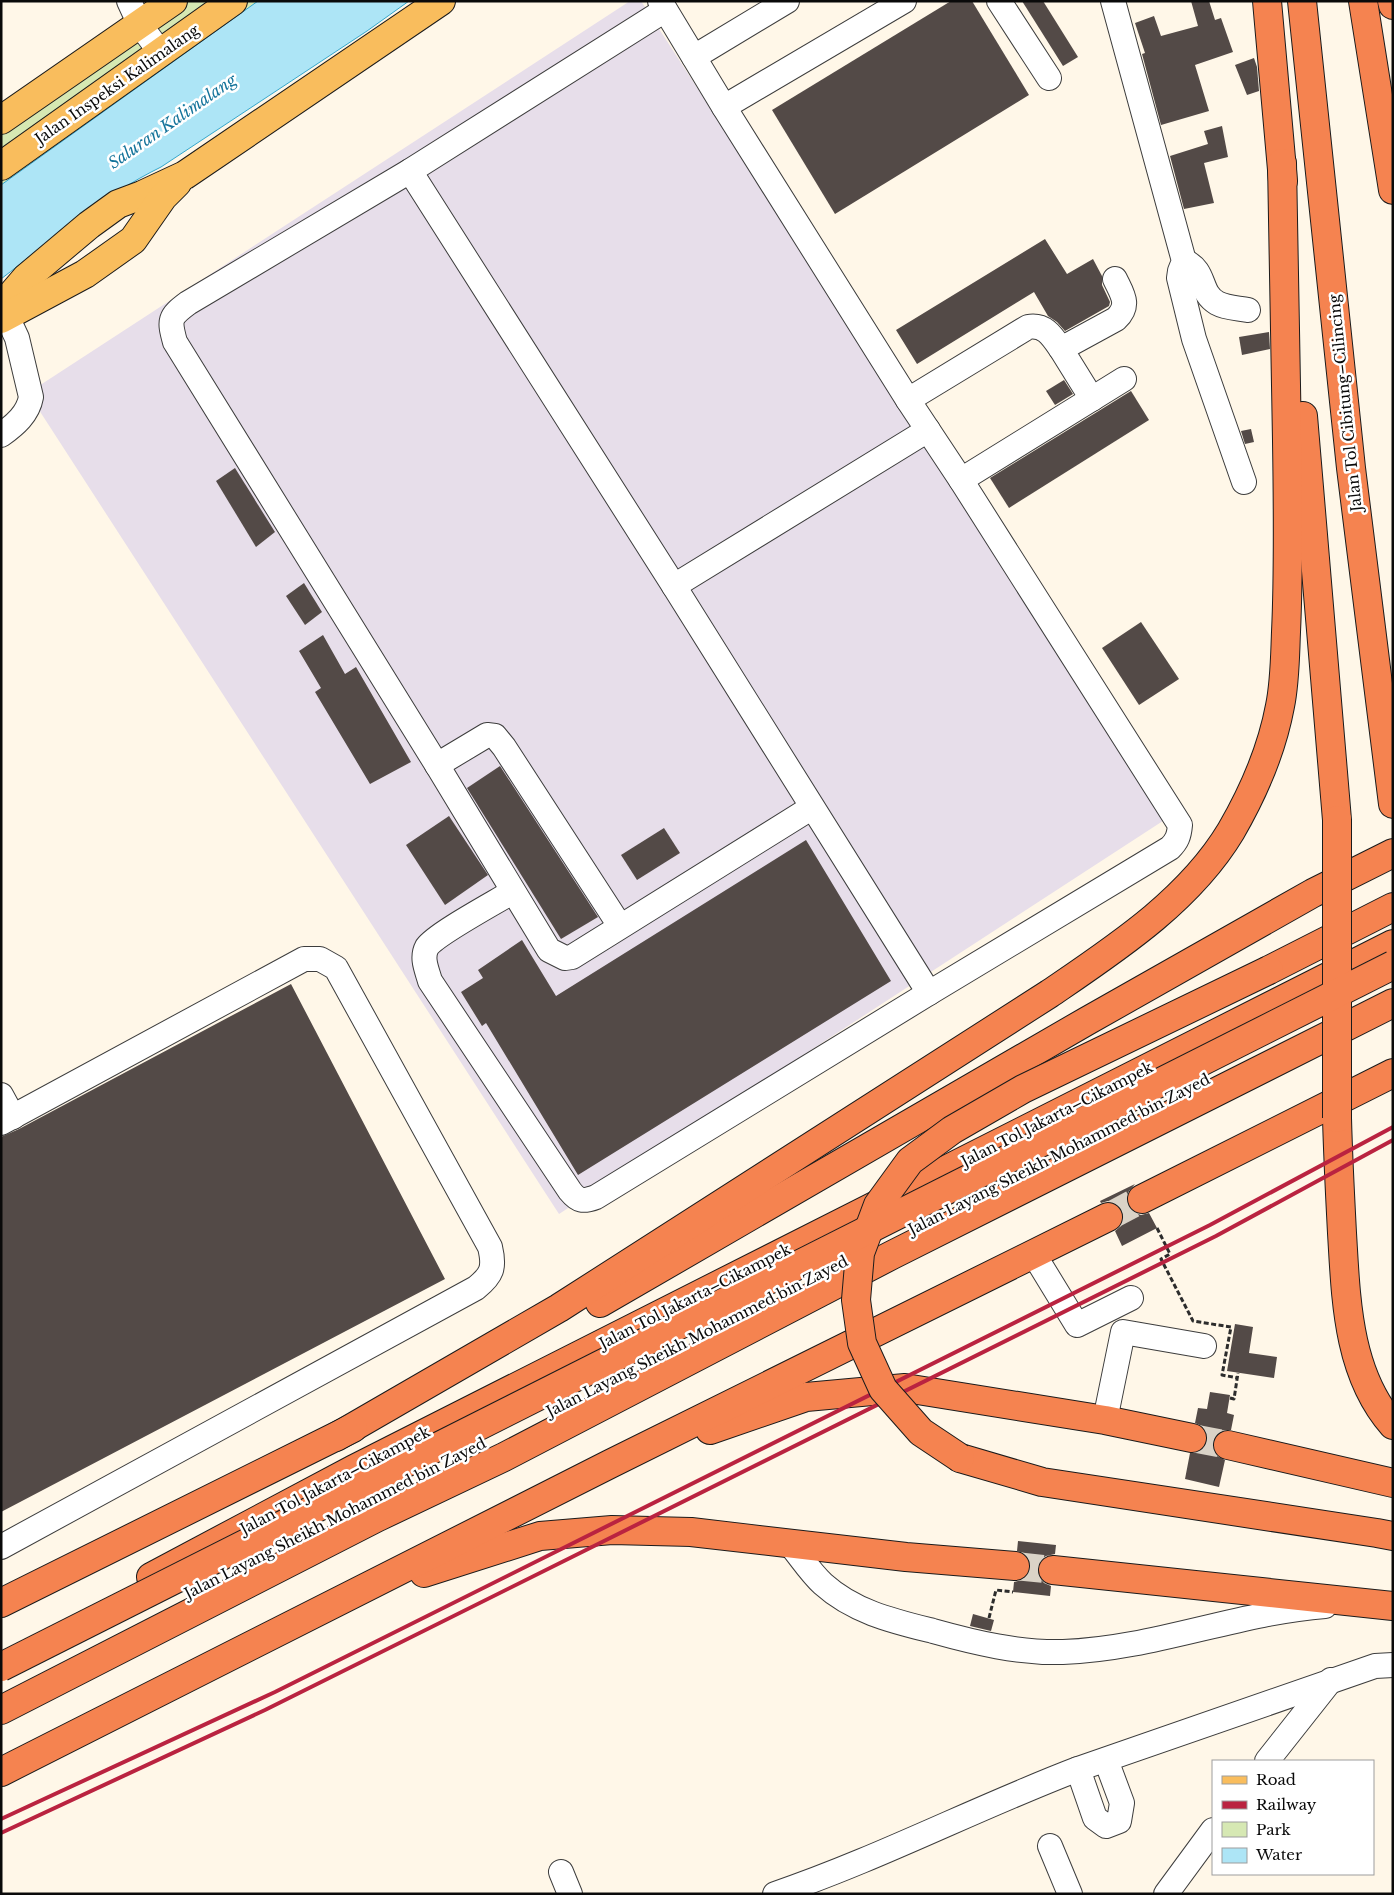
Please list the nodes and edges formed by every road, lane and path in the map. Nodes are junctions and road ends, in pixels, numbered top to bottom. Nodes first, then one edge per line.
1 (173, 1) edge
2 (233, 1) edge
3 (441, 1) edge
4 (787, 1) edge
5 (904, 1) edge
6 (999, 1) edge
7 (1114, 1) edge
8 (1267, 1) edge
9 (1302, 1) edge
10 (1363, 1) edge
11 (662, 6) edge
12 (134, 13) edge
13 (161, 53) junction
14 (694, 57) junction
15 (1049, 78) dead end
16 (724, 108) junction
17 (1, 120) edge
18 (1282, 162) junction
19 (1, 166) edge
20 (410, 171) junction
21 (185, 175) junction
22 (1393, 190) edge
23 (1184, 261) junction
24 (1115, 279) dead end
25 (1248, 310) dead end
26 (3, 312) edge
27 (1061, 349) junction
28 (1124, 379) dead end
29 (1092, 399) junction
30 (908, 400) junction
31 (928, 430) junction
32 (1, 435) edge
33 (961, 480) junction
34 (1244, 482) dead end
35 (674, 586) junction
36 (437, 765) junction
37 (1391, 798) edge
38 (811, 808) junction
39 (1393, 853) edge
40 (512, 892) junction
41 (1393, 908) edge
42 (620, 926) junction
43 (1393, 944) edge
44 (1393, 965) edge
45 (1393, 985) edge
46 (929, 993) junction
47 (1393, 1003) edge
48 (1393, 1073) edge
49 (1, 1094) edge
50 (7, 1120) edge
51 (1142, 1199) tunnel mouth
52 (1108, 1216) tunnel mouth
53 (1157, 1228) dead end
54 (1033, 1253) junction
55 (1131, 1298) dead end
56 (1204, 1346) dead end
57 (1238, 1373) dead end
58 (1238, 1378) junction
59 (1230, 1398) dead end
60 (1106, 1420) junction
61 (1393, 1425) edge
62 (336, 1437) junction
63 (1192, 1438) tunnel mouth
64 (1228, 1445) tunnel mouth
65 (610, 1464) junction
66 (1393, 1483) edge
67 (1393, 1536) edge
68 (788, 1543) junction
69 (1, 1547) edge
70 (1053, 1570) tunnel mouth
71 (1014, 1579) joint
72 (344, 1599) junction
73 (1, 1603) edge
74 (1364, 1603) junction
75 (1393, 1606) edge
76 (989, 1618) dead end
77 (1, 1655) edge
78 (1393, 1665) edge
79 (1, 1667) edge
80 (1331, 1680) junction
81 (1, 1686) edge
82 (1, 1710) edge
83 (1106, 1760) junction
84 (1268, 1760) edge
85 (1078, 1769) junction
86 (1, 1772) edge
87 (1212, 1831) edge
88 (1050, 1846) dead end
89 (775, 1894) edge
90 (1070, 1894) edge
91 (1166, 1894) edge

1 - 12 main road
2 - 13 main road, Jalan Inspeksi Kalimalang
3 - 21 main road
4 - 14 street
5 - 16 street
6 - 15 street
7 - 23 street
8 - 18 highway
9 - 37 highway, Jalan Tol Cibitung–Cilincing
10 - 22 highway
11 - 14 street
11 - 20 street
12 - 13 street
12 - 17 main road
13 - 19 main road, Jalan Inspeksi Kalimalang
14 - 16 street
16 - 30 street
18 - 61 highway, bridge
18 - 62 highway
20 - 35 street
20 - 36 street
21 - 26 main road
21 - 26 main road
23 - 25 street
23 - 34 street
24 - 27 street
26 - 32 street
27 - 29 street
27 - 30 street
28 - 29 street
29 - 33 street
30 - 31 street
31 - 33 street
31 - 35 street
33 - 46 street
35 - 38 street
36 - 40 street
36 - 42 street
38 - 42 street
38 - 46 street
39 - 62 highway
40 - 42 street
40 - 46 street
41 - 67 highway, bridge
43 - 77 highway, Jalan Tol Jakarta–Cikampek
44 - 79 highway, Jalan Layang Sheikh Mohammed bin Zayed, bridge
45 - 81 highway, Jalan Layang Sheikh Mohammed bin Zayed, bridge
47 - 82 highway
48 - 51 highway
49 - 50 street
50 - 69 street
52 - 54 highway
53 - 58 path
54 - 55 street
54 - 65 highway
56 - 60 street
57 - 58 path
58 - 59 path
60 - 63 highway
60 - 65 highway
62 - 73 highway
64 - 66 highway
65 - 72 highway
68 - 71 highway
68 - 72 highway
68 - 74 street
70 - 74 highway
71 - 76 path
72 - 86 highway
74 - 75 highway
78 - 80 street
80 - 83 street
80 - 84 street
83 - 85 street
83 - 85 street
85 - 89 street
87 - 91 street
88 - 90 street

